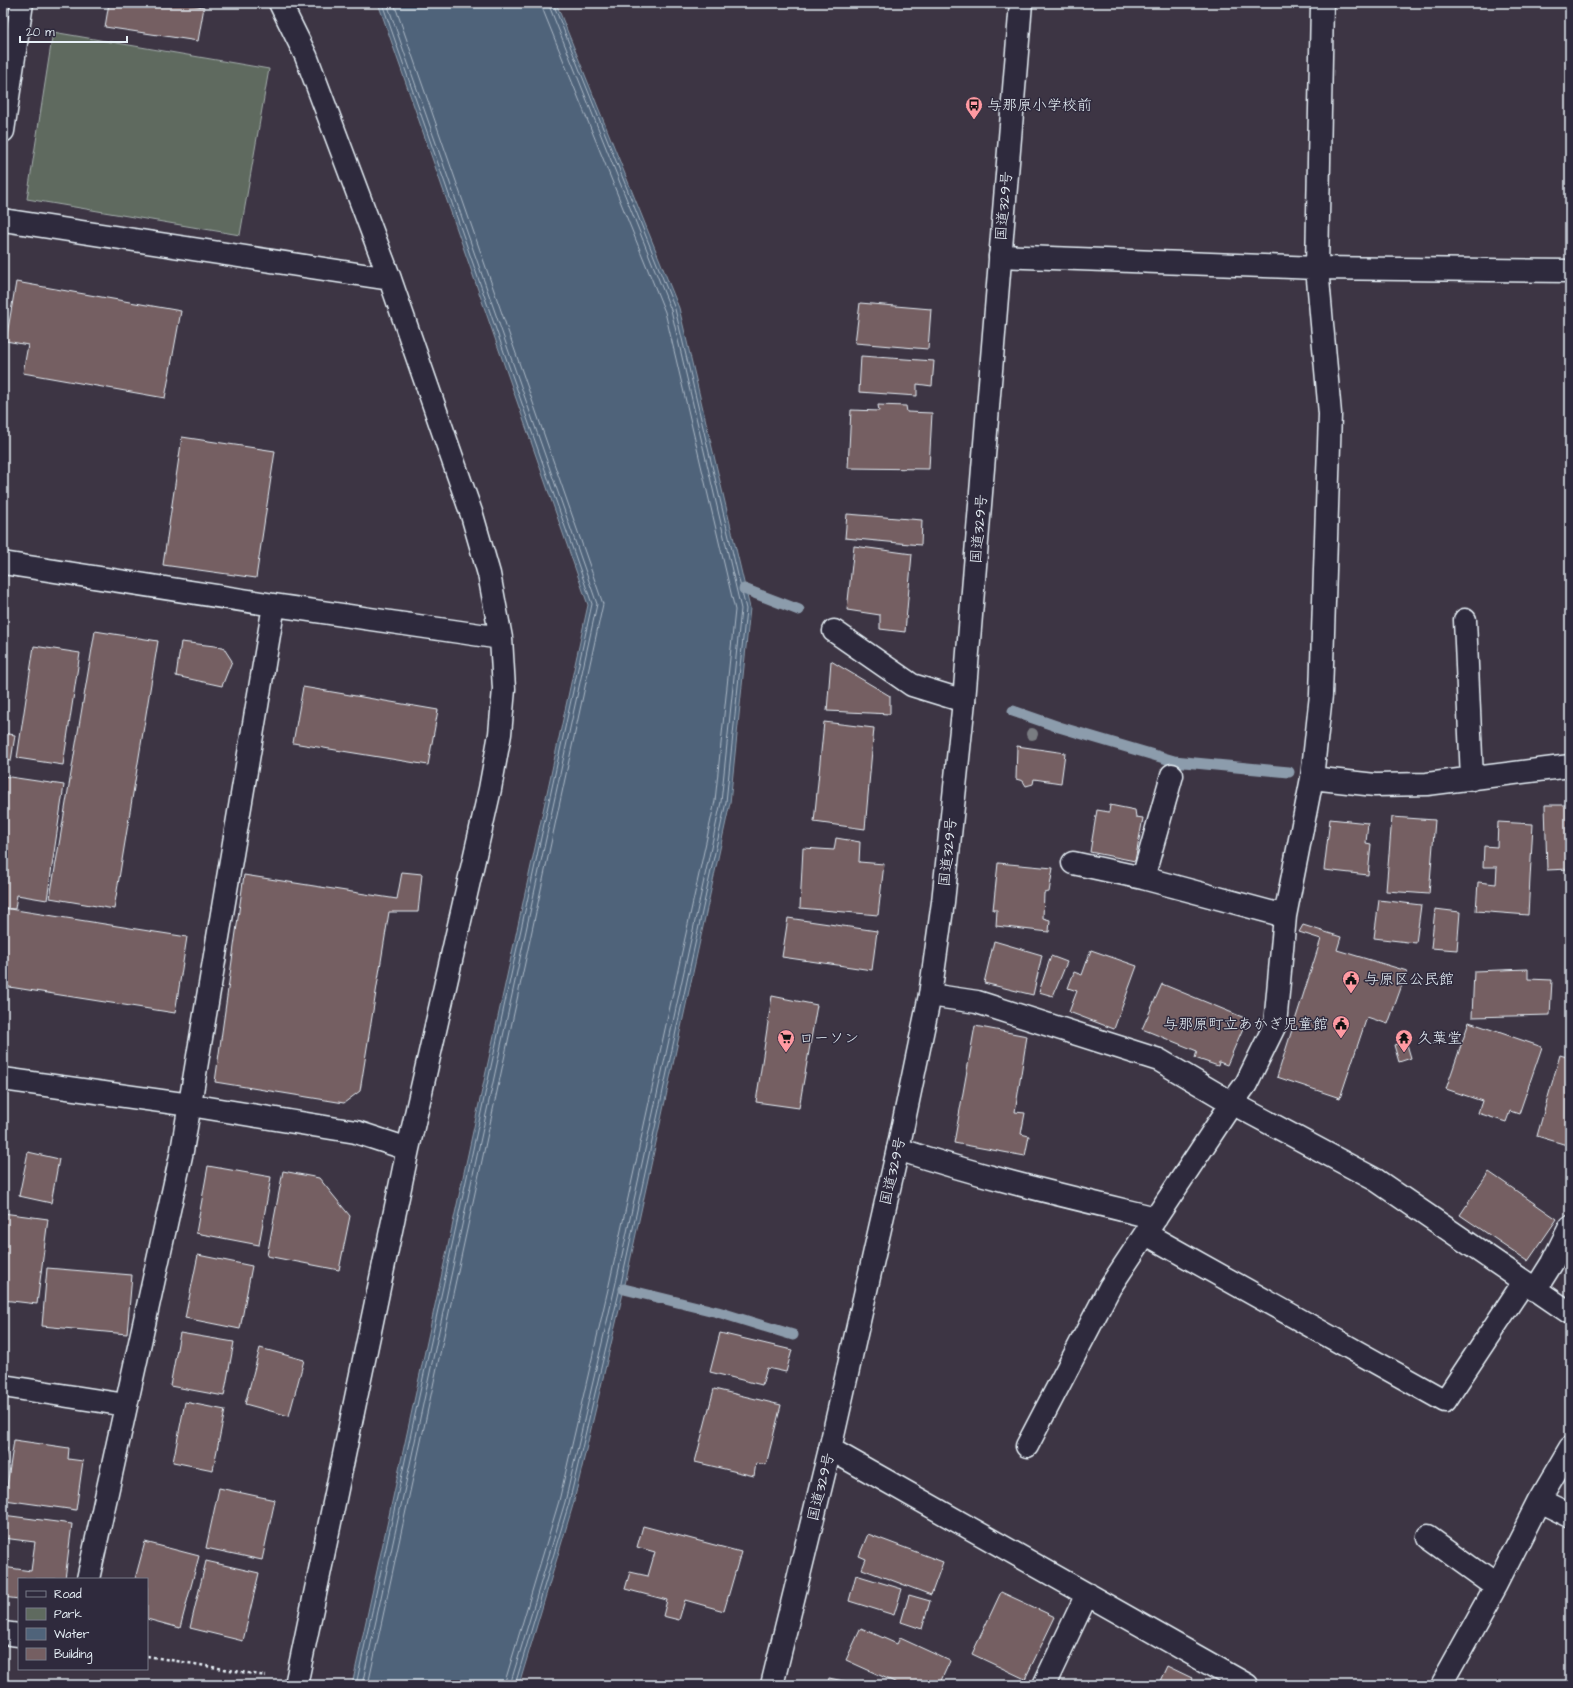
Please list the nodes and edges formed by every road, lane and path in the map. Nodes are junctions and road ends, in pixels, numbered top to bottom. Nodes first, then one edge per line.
1 (22, 3) edge
2 (280, 3) edge
3 (1021, 3) edge
4 (1094, 3) edge
5 (1322, 3) edge
6 (1062, 5) dead end
7 (3, 131) edge
8 (3, 220) edge
9 (1000, 256) junction
10 (1316, 268) junction
11 (1570, 271) edge
12 (390, 279) junction
13 (3, 562) edge
14 (274, 605) junction
15 (1465, 620) dead end
16 (834, 631) dead end
17 (501, 638) junction
18 (964, 700) junction
19 (1570, 766) edge
20 (1172, 775) dead end
21 (1312, 778) junction
22 (1472, 779) junction
23 (1073, 863) dead end
24 (1143, 878) junction
25 (1285, 916) junction
26 (930, 995) junction
27 (3, 1079) edge
28 (1232, 1103) junction
29 (190, 1106) junction
30 (898, 1148) junction
31 (408, 1149) junction
32 (1151, 1226) junction
33 (1570, 1227) edge
34 (1530, 1286) junction
35 (1570, 1313) edge
36 (3, 1386) edge
37 (126, 1405) junction
38 (1027, 1446) dead end
39 (1570, 1448) edge
40 (830, 1449) junction
41 (1539, 1501) junction
42 (1570, 1516) edge
43 (1428, 1537) dead end
44 (88, 1578) edge
45 (1496, 1586) junction
46 (1087, 1594) junction
47 (3, 1633) edge
48 (18, 1635) edge
49 (148, 1656) edge
50 (266, 1676) dead end
51 (296, 1685) edge
52 (772, 1685) edge
53 (1044, 1685) edge
54 (1247, 1685) edge
55 (1441, 1685) edge

1 - 7 main road
2 - 12 main road
3 - 9 main road, 国道329号
4 - 6 path
5 - 10 main road
8 - 12 main road
9 - 10 main road
9 - 18 main road, 国道329号
10 - 11 main road
10 - 21 main road
12 - 17 main road
13 - 14 main road
14 - 17 main road
14 - 29 main road
15 - 22 main road
16 - 18 main road
17 - 31 main road
18 - 26 main road, 国道329号
19 - 22 main road
20 - 24 main road
21 - 22 main road
21 - 25 main road
23 - 24 main road
24 - 25 main road
25 - 28 main road
26 - 28 main road
26 - 30 main road, 国道329号
27 - 29 main road
28 - 32 main road
28 - 34 main road
29 - 31 main road
29 - 37 main road
30 - 32 main road
30 - 40 main road, 国道329号
31 - 51 main road
32 - 34 main road
32 - 38 main road
33 - 34 main road
34 - 35 main road
36 - 37 main road
37 - 44 main road
39 - 41 main road
40 - 46 main road
40 - 52 main road, 国道329号
41 - 42 main road
41 - 45 main road
43 - 45 main road
45 - 55 main road
46 - 53 main road
46 - 54 main road
47 - 48 main road
49 - 50 path

